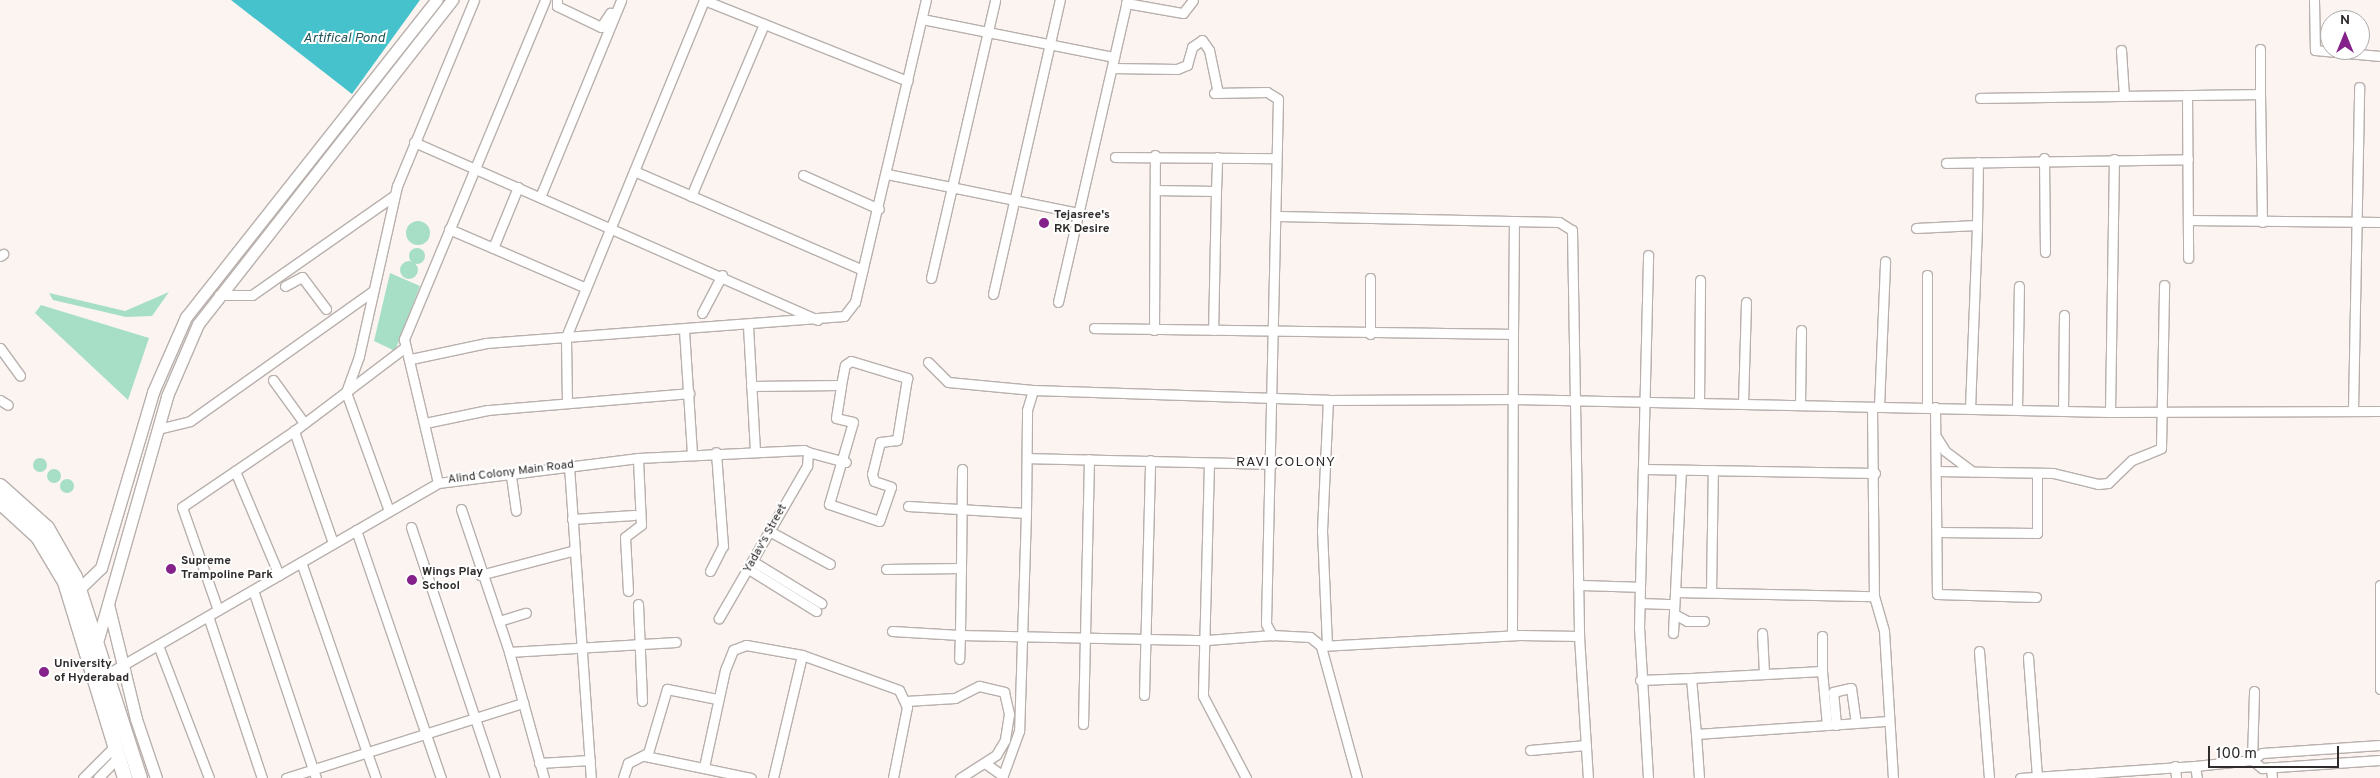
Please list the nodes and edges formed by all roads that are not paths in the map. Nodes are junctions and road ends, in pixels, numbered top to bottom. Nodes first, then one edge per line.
1 (436, 0) edge
2 (452, 0) edge
3 (474, 0) edge
4 (545, 0) edge
5 (557, 0) edge
6 (615, 0) edge
7 (621, 0) edge
8 (704, 0) edge
9 (926, 0) edge
10 (995, 0) edge
11 (1060, 0) edge
12 (1193, 0) edge
13 (2314, 0) edge
14 (1127, 1) edge
15 (922, 19) junction
16 (764, 24) junction
17 (988, 32) junction
18 (1050, 44) junction
19 (2260, 49) dead end
20 (2121, 50) dead end
21 (2380, 56) edge
22 (1114, 57) junction
23 (1112, 68) junction
24 (908, 81) junction
25 (2359, 87) dead end
26 (2260, 94) junction
27 (2186, 95) junction
28 (2124, 96) junction
29 (1980, 98) dead end
30 (414, 142) junction
31 (1155, 155) junction
32 (1115, 157) dead end
33 (1217, 157) junction
34 (1276, 158) junction
35 (2044, 158) junction
36 (2114, 159) junction
37 (2188, 159) junction
38 (1946, 162) dead end
39 (1978, 162) junction
40 (476, 168) junction
41 (634, 171) junction
42 (886, 174) junction
43 (803, 175) dead end
44 (518, 187) junction
45 (953, 188) junction
46 (1155, 190) junction
47 (1216, 191) junction
48 (395, 195) junction
49 (692, 196) junction
50 (540, 197) junction
51 (1013, 200) junction
52 (879, 208) junction
53 (1078, 213) junction
54 (1278, 216) junction
55 (1514, 220) junction
56 (2188, 220) junction
57 (2262, 222) junction
58 (2356, 222) junction
59 (2380, 222) edge
60 (1977, 225) junction
61 (610, 228) junction
62 (1916, 228) dead end
63 (449, 229) junction
64 (493, 248) junction
65 (2045, 252) dead end
66 (1648, 255) dead end
67 (2188, 258) dead end
68 (1885, 261) dead end
69 (294, 266) junction
70 (863, 270) junction
71 (283, 274) junction
72 (722, 274) junction
73 (1927, 274) dead end
74 (302, 277) junction
75 (931, 278) dead end
76 (1370, 278) dead end
77 (1700, 280) dead end
78 (2164, 285) dead end
79 (2019, 286) dead end
80 (586, 288) junction
81 (373, 291) junction
82 (994, 294) dead end
83 (220, 295) junction
84 (1058, 302) dead end
85 (1746, 302) dead end
86 (326, 309) dead end
87 (702, 313) dead end
88 (2064, 315) dead end
89 (818, 320) junction
90 (748, 326) junction
91 (1094, 328) dead end
92 (684, 330) junction
93 (1154, 330) junction
94 (1213, 330) junction
95 (1802, 330) dead end
96 (1275, 334) junction
97 (1370, 334) junction
98 (1513, 334) junction
99 (566, 337) junction
100 (0, 348) edge
101 (404, 348) junction
102 (411, 359) junction
103 (928, 362) dead end
104 (20, 376) dead end
105 (273, 380) dead end
106 (841, 385) junction
107 (752, 386) junction
108 (1033, 390) junction
109 (346, 392) junction
110 (689, 393) junction
111 (1274, 398) junction
112 (1513, 399) junction
113 (1328, 400) junction
114 (1576, 401) junction
115 (567, 403) junction
116 (1643, 403) junction
117 (1699, 403) junction
118 (1743, 404) junction
119 (1800, 405) junction
120 (1875, 407) junction
121 (1931, 407) junction
122 (1970, 409) junction
123 (2017, 410) junction
124 (2353, 410) junction
125 (2063, 411) junction
126 (2162, 411) junction
127 (2380, 411) edge
128 (2110, 412) junction
129 (304, 423) junction
130 (425, 423) junction
131 (158, 429) junction
132 (294, 431) junction
133 (1936, 435) junction
134 (755, 450) junction
135 (716, 452) junction
136 (692, 453) junction
137 (808, 455) junction
138 (638, 458) junction
139 (1027, 458) junction
140 (1089, 459) junction
141 (1150, 460) junction
142 (844, 462) junction
143 (1209, 463) junction
144 (1272, 464) junction
145 (569, 466) junction
146 (962, 469) dead end
147 (1644, 469) junction
148 (1681, 470) junction
149 (1713, 470) junction
150 (235, 471) junction
151 (1936, 471) junction
152 (1973, 472) junction
153 (1875, 473) junction
154 (2037, 473) junction
155 (511, 476) junction
156 (438, 483) junction
157 (0, 486) edge
158 (0, 502) edge
159 (908, 506) dead end
160 (461, 509) dead end
161 (388, 511) junction
162 (516, 511) dead end
163 (963, 512) junction
164 (1026, 513) junction
165 (634, 514) dead end
166 (572, 519) junction
167 (411, 527) dead end
168 (356, 530) junction
169 (771, 532) junction
170 (1937, 532) junction
171 (333, 543) junction
172 (575, 550) junction
173 (301, 562) junction
174 (754, 562) junction
175 (830, 564) dead end
176 (961, 568) junction
177 (886, 569) dead end
178 (750, 570) junction
179 (710, 571) dead end
180 (279, 575) junction
181 (480, 576) junction
182 (1578, 585) junction
183 (2380, 585) edge
184 (1640, 587) junction
185 (80, 588) junction
186 (253, 590) junction
187 (628, 591) dead end
188 (1711, 591) junction
189 (1675, 592) junction
190 (1874, 596) junction
191 (2036, 597) dead end
192 (108, 603) junction
193 (1640, 603) junction
194 (638, 604) dead end
195 (1674, 604) junction
196 (218, 610) junction
197 (526, 613) dead end
198 (1674, 614) junction
199 (208, 616) junction
200 (719, 618) dead end
201 (499, 621) junction
202 (1704, 621) dead end
203 (892, 631) dead end
204 (1673, 632) dead end
205 (1762, 632) dead end
206 (960, 635) junction
207 (1084, 635) junction
208 (1272, 635) junction
209 (1512, 635) junction
210 (1024, 636) junction
211 (1578, 636) junction
212 (1822, 636) dead end
213 (1147, 638) junction
214 (98, 639) junction
215 (1207, 640) junction
216 (676, 642) dead end
217 (639, 643) junction
218 (158, 645) junction
219 (582, 645) junction
220 (1324, 646) junction
221 (1979, 651) dead end
222 (509, 652) junction
223 (802, 655) junction
224 (2028, 658) dead end
225 (958, 659) dead end
226 (124, 666) junction
227 (1822, 671) junction
228 (1764, 672) junction
229 (109, 673) junction
230 (1691, 678) junction
231 (1640, 680) junction
232 (2380, 690) edge
233 (2254, 691) dead end
234 (1144, 695) dead end
235 (717, 699) junction
236 (642, 701) dead end
237 (906, 701) junction
238 (523, 703) junction
239 (473, 715) junction
240 (1856, 721) junction
241 (1888, 722) junction
242 (1833, 723) junction
243 (1083, 724) dead end
244 (426, 731) junction
245 (1696, 734) junction
246 (1586, 745) junction
247 (2380, 745) edge
248 (117, 750) junction
249 (1530, 750) dead end
250 (368, 752) junction
251 (998, 752) junction
252 (645, 756) junction
253 (590, 760) junction
254 (2252, 760) junction
255 (2380, 760) edge
256 (985, 762) junction
257 (1010, 762) junction
258 (539, 763) junction
259 (2175, 766) junction
260 (2196, 766) junction
261 (704, 767) junction
262 (2271, 768) junction
263 (315, 774) edge
264 (2037, 776) junction
265 (1003, 777) edge
266 (83, 778) edge
267 (98, 778) edge
268 (125, 778) edge
269 (140, 778) edge
270 (156, 778) edge
271 (209, 778) edge
272 (262, 778) edge
273 (286, 778) edge
274 (376, 778) edge
275 (441, 778) edge
276 (494, 778) edge
277 (544, 778) edge
278 (591, 778) edge
279 (623, 778) edge
280 (751, 778) edge
281 (773, 778) edge
282 (893, 778) edge
283 (960, 778) edge
284 (1246, 778) edge
285 (1357, 778) edge
286 (1588, 778) edge
287 (1648, 778) edge
288 (1699, 778) edge
289 (1893, 778) edge
290 (1989, 778) edge
291 (2020, 778) edge
292 (2176, 778) edge
293 (2197, 778) edge
294 (2272, 778) edge

1 - 185 street
2 - 83 street
3 - 30 street
4 - 40 street
5 - 6 street
7 - 50 street
8 - 16 street
8 - 41 street
9 - 15 street
10 - 17 street
11 - 18 street
12 - 14 street
13 - 21 street
14 - 22 street
15 - 17 street
15 - 24 street
16 - 24 street
16 - 49 street
17 - 18 street
17 - 45 street
18 - 22 street
18 - 51 street
19 - 26 street
20 - 28 street
22 - 23 street
23 - 34 street
23 - 53 street
24 - 42 street
25 - 58 street
26 - 27 street
26 - 57 street
27 - 28 street
27 - 37 street
28 - 29 street
30 - 40 street
30 - 48 street
31 - 32 street
31 - 33 street
31 - 46 street
33 - 34 street
33 - 47 street
34 - 54 street
35 - 36 street
35 - 39 street
35 - 65 street
36 - 37 street
36 - 128 street
37 - 56 street
38 - 39 street
39 - 60 street
40 - 44 street
40 - 63 street
41 - 49 street
41 - 61 street
42 - 45 street
42 - 52 street
43 - 52 street
44 - 50 street
44 - 64 street
45 - 51 street
45 - 75 street
46 - 47 street
46 - 93 street
47 - 94 street
48 - 69 street
48 - 81 street
49 - 70 street
50 - 61 street
51 - 53 street
51 - 82 street
52 - 70 street
53 - 84 street
54 - 55 street
54 - 96 street
55 - 98 street
55 - 114 street
56 - 57 street
56 - 67 street
57 - 58 street
58 - 59 street
58 - 124 street
60 - 62 street
60 - 122 street
61 - 72 street
61 - 80 street
63 - 64 street
63 - 101 street
64 - 80 street
66 - 116 street
68 - 120 street
69 - 71 street
69 - 74 street
70 - 89 street
71 - 74 street
71 - 83 street
72 - 87 street
72 - 89 street
73 - 121 street
74 - 86 street
76 - 97 street
77 - 117 street
78 - 126 street
79 - 123 street
80 - 99 street
81 - 109 street
81 - 131 street
83 - 131 street
85 - 118 street
88 - 125 street
89 - 90 street
90 - 92 street
90 - 107 street
91 - 93 street
92 - 99 street
92 - 110 street
93 - 94 street
94 - 96 street
95 - 119 street
96 - 97 street
96 - 111 street
97 - 98 street
98 - 112 street
99 - 102 street
99 - 115 street
100 - 104 street
101 - 102 street
101 - 109 street
102 - 130 street
103 - 108 street
105 - 129 street
106 - 107 street
106 - 142 street
106 - 142 street
107 - 134 street
108 - 111 street
108 - 139 street
109 - 129 street
109 - 161 street
110 - 115 street
110 - 136 street
111 - 113 street
111 - 144 street
112 - 113 street
112 - 114 street
112 - 209 street
113 - 220 street
114 - 116 street
114 - 182 street
115 - 130 street
116 - 117 street
116 - 147 street
117 - 118 street
118 - 119 street
119 - 120 street
120 - 121 street
120 - 153 street
121 - 122 street
121 - 133 street
122 - 123 street
123 - 125 street
124 - 126 street
124 - 127 street
125 - 128 street
126 - 128 street
126 - 154 street
129 - 132 street
130 - 156 street
131 - 192 street
132 - 150 street
132 - 171 street
133 - 151 street
133 - 152 street
134 - 135 street, Alind Colony Main Road
134 - 137 street, Alind Colony Main Road
135 - 136 street, Alind Colony Main Road
135 - 179 street
136 - 138 street, Alind Colony Main Road
137 - 142 street, Alind Colony Main Road
137 - 169 street, Yadav's Street
138 - 145 street, Alind Colony Main Road
138 - 187 street
139 - 140 street
139 - 164 street
140 - 141 street
140 - 207 street
141 - 143 street
141 - 213 street
143 - 144 street
143 - 215 street
144 - 208 street
145 - 155 street, Alind Colony Main Road
145 - 166 street
146 - 163 street
147 - 148 street
147 - 184 street
148 - 149 street
148 - 189 street
149 - 153 street
149 - 188 street
150 - 180 street
150 - 196 street
151 - 152 street
151 - 170 street
152 - 154 street
153 - 190 street
154 - 170 street
155 - 156 street, Alind Colony Main Road
155 - 162 street
156 - 161 street, Alind Colony Main Road
157 - 185 main road
158 - 248 main road
159 - 163 street
160 - 181 street
161 - 168 street, Alind Colony Main Road
163 - 164 street
163 - 176 street
164 - 210 street
165 - 166 street
166 - 172 street
167 - 239 street
168 - 171 street, Alind Colony Main Road
168 - 244 street
169 - 174 street, Yadav's Street
169 - 175 street
170 - 191 street
171 - 173 street, Alind Colony Main Road
172 - 181 street
172 - 219 street
173 - 180 street, Alind Colony Main Road
173 - 250 street
174 - 178 street, Yadav's Street
174 - 178 street
176 - 177 street
176 - 206 street
178 - 200 street, Yadav's Street
180 - 186 street, Alind Colony Main Road
181 - 201 street
182 - 184 street
182 - 211 street
183 - 232 street
184 - 193 street
185 - 214 main road
186 - 196 street, Alind Colony Main Road
186 - 263 street
188 - 189 street
188 - 190 street
189 - 195 street
190 - 241 street
192 - 214 street
192 - 226 street
193 - 195 street
193 - 231 street
194 - 217 street
195 - 198 street
196 - 199 street, Alind Colony Main Road
197 - 201 street
198 - 202 street
198 - 204 street
199 - 218 street, Alind Colony Main Road
199 - 272 street
201 - 222 street
203 - 206 street
205 - 228 street
206 - 210 street
206 - 225 street
207 - 210 street
207 - 213 street
207 - 243 street
208 - 215 street
208 - 220 street
209 - 211 street
209 - 220 street
210 - 257 street
211 - 246 street
212 - 227 street
213 - 215 street
213 - 234 street
214 - 229 main road
215 - 284 street
216 - 217 street
217 - 219 street
217 - 236 street
218 - 226 street, Alind Colony Main Road
218 - 271 street
219 - 222 street
219 - 253 street
220 - 285 street
221 - 290 street
222 - 238 street
223 - 235 street
223 - 237 street
223 - 281 street
224 - 264 street
226 - 229 street, Alind Colony Main Road
226 - 270 street
227 - 228 street
227 - 242 street
228 - 230 street
229 - 269 main road
230 - 231 street
230 - 245 street
231 - 287 street
233 - 254 street
235 - 252 street
235 - 261 street
237 - 251 street
237 - 282 street
238 - 239 street
238 - 258 street
239 - 244 street
239 - 276 street
240 - 241 street
240 - 242 street
240 - 242 street
241 - 289 street
242 - 245 street
244 - 250 street
244 - 275 street
245 - 288 street
246 - 249 street
246 - 286 street
247 - 254 street
248 - 266 street
248 - 267 street
248 - 268 main road
250 - 263 street
250 - 274 street
251 - 256 street
251 - 257 street
252 - 261 street
252 - 279 street
253 - 258 street
253 - 278 street
254 - 260 street
254 - 262 street
255 - 262 street
256 - 265 street
256 - 283 street
257 - 265 street
258 - 277 street
259 - 260 street
259 - 264 street
259 - 292 street
260 - 293 street
261 - 280 street
262 - 294 street
263 - 273 street
264 - 291 street

